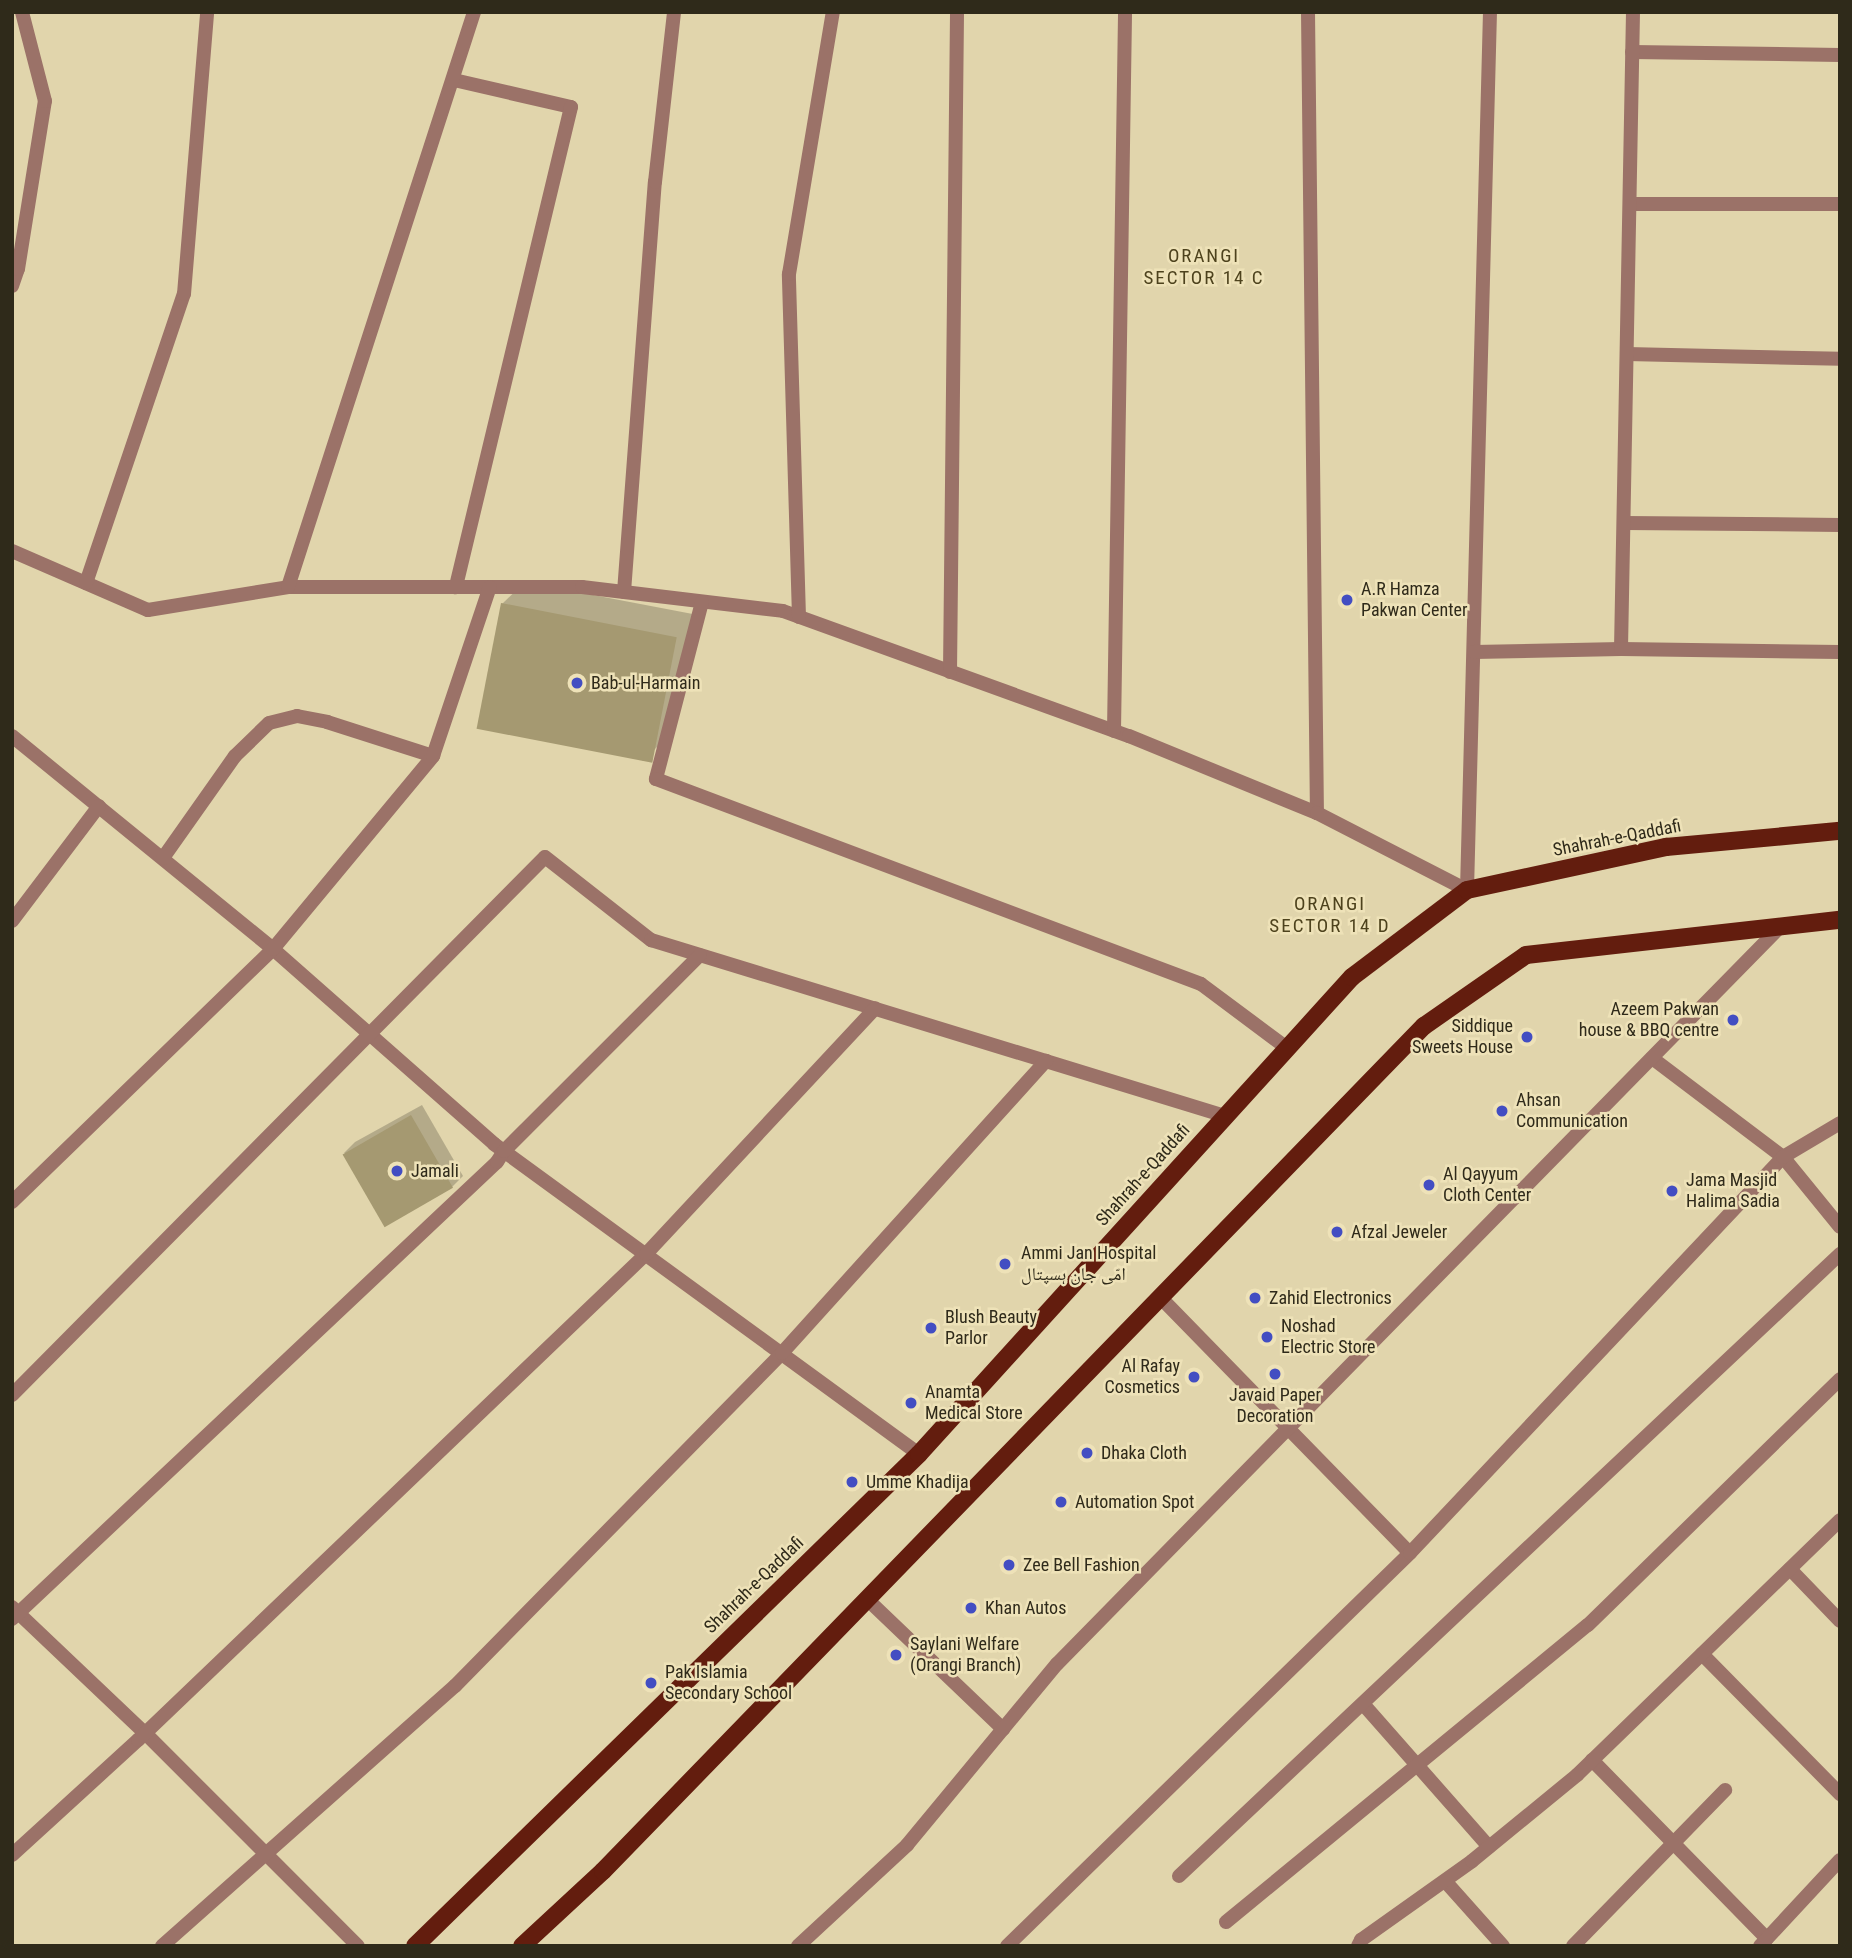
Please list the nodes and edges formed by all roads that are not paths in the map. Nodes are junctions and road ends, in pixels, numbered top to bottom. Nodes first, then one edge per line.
1 (22, 12) edge
2 (207, 12) edge
3 (474, 12) edge
4 (674, 12) edge
5 (833, 12) edge
6 (957, 12) edge
7 (1125, 12) edge
8 (1308, 12) edge
9 (1490, 12) edge
10 (1633, 12) edge
11 (12, 28) edge
12 (27, 32) junction
13 (1632, 52) junction
14 (1840, 55) edge
15 (454, 80) junction
16 (1630, 204) junction
17 (1840, 204) edge
18 (12, 286) edge
19 (1627, 354) junction
20 (1840, 359) edge
21 (1624, 523) junction
22 (1840, 525) edge
23 (12, 551) edge
24 (86, 583) junction
25 (288, 587) junction
26 (456, 587) junction
27 (490, 587) junction
28 (624, 592) junction
29 (702, 602) junction
30 (799, 617) junction
31 (1621, 649) junction
32 (1474, 652) junction
33 (1840, 652) edge
34 (950, 672) junction
35 (1114, 730) junction
36 (12, 736) edge
37 (433, 756) junction
38 (99, 806) junction
39 (1317, 813) junction
40 (1840, 831) edge
41 (163, 859) junction
42 (1467, 890) junction
43 (1840, 920) edge
44 (12, 921) edge
45 (1780, 927) junction
46 (273, 948) junction
47 (700, 954) junction
48 (875, 1008) junction
49 (370, 1031) junction
50 (1287, 1048) junction
51 (1652, 1058) junction
52 (1046, 1061) junction
53 (1225, 1116) junction
54 (1840, 1123) edge
55 (503, 1151) junction
56 (1783, 1157) junction
57 (12, 1202) edge
58 (1840, 1227) edge
59 (646, 1254) junction
60 (1840, 1254) edge
61 (1161, 1298) junction
62 (782, 1353) junction
63 (1840, 1379) edge
64 (12, 1395) edge
65 (1289, 1429) junction
66 (919, 1454) junction
67 (1840, 1520) edge
68 (1410, 1553) junction
69 (1790, 1569) junction
70 (868, 1600) junction
71 (14, 1613) edge
72 (1840, 1621) edge
73 (1702, 1654) junction
74 (1364, 1705) junction
75 (1003, 1729) junction
76 (145, 1733) junction
77 (1592, 1760) junction
78 (1417, 1766) junction
79 (1725, 1790) dead end
80 (1840, 1794) edge
81 (1673, 1843) junction
82 (1489, 1847) junction
83 (12, 1855) edge
84 (264, 1855) junction
85 (1840, 1860) edge
86 (1179, 1876) dead end
87 (1445, 1881) junction
88 (1226, 1922) dead end
89 (1764, 1942) edge
90 (162, 1946) edge
91 (358, 1946) edge
92 (415, 1946) edge
93 (522, 1946) edge
94 (798, 1946) edge
95 (1007, 1946) edge
96 (1358, 1946) edge
97 (1503, 1946) edge
98 (1573, 1946) edge

1 - 12 street
2 - 24 street
3 - 15 street
4 - 28 street
5 - 30 street
6 - 34 street
7 - 35 street
8 - 39 street
9 - 32 street
10 - 13 street
11 - 12 street
12 - 18 street
13 - 14 street
13 - 16 street
15 - 25 street
15 - 26 street
16 - 17 street
16 - 19 street
19 - 20 street
19 - 21 street
21 - 22 street
21 - 31 street
23 - 24 street
24 - 25 street
25 - 26 street
26 - 27 street
27 - 28 street
27 - 37 street
28 - 29 street
29 - 30 street
29 - 50 street
30 - 34 street
31 - 32 street
31 - 33 street
32 - 42 street
34 - 35 street
35 - 39 street
36 - 38 street
37 - 41 street
37 - 46 street
38 - 41 street
38 - 44 street
39 - 42 street
40 - 42 main road, Shahrah-e-Qaddafi
41 - 46 street
42 - 50 main road, Shahrah-e-Qaddafi
43 - 45 main road
45 - 51 street
45 - 61 main road
46 - 49 street
46 - 57 street
47 - 48 street
47 - 49 street
47 - 55 street
48 - 52 street
48 - 59 street
49 - 55 street
49 - 64 street
50 - 53 main road, Shahrah-e-Qaddafi
51 - 56 street
51 - 65 street
52 - 53 street
52 - 62 street
53 - 66 main road, Shahrah-e-Qaddafi
54 - 56 street
55 - 59 street
55 - 71 street
56 - 58 street
56 - 68 street
59 - 62 street
59 - 76 street
60 - 74 street
61 - 65 street
61 - 70 main road
62 - 66 street
62 - 84 street
63 - 78 street
65 - 68 street
65 - 75 street
66 - 92 main road, Shahrah-e-Qaddafi
67 - 69 street
68 - 95 street
69 - 72 street
69 - 73 street
70 - 75 street
70 - 93 main road
71 - 76 street
73 - 77 street
73 - 80 street
74 - 78 street
74 - 86 street
75 - 94 street
76 - 83 street
76 - 84 street
77 - 81 street
77 - 82 street
78 - 82 street
78 - 88 street
79 - 81 street
81 - 89 street
81 - 98 street
82 - 87 street
84 - 90 street
84 - 91 street
85 - 89 street
87 - 96 street
87 - 97 street

